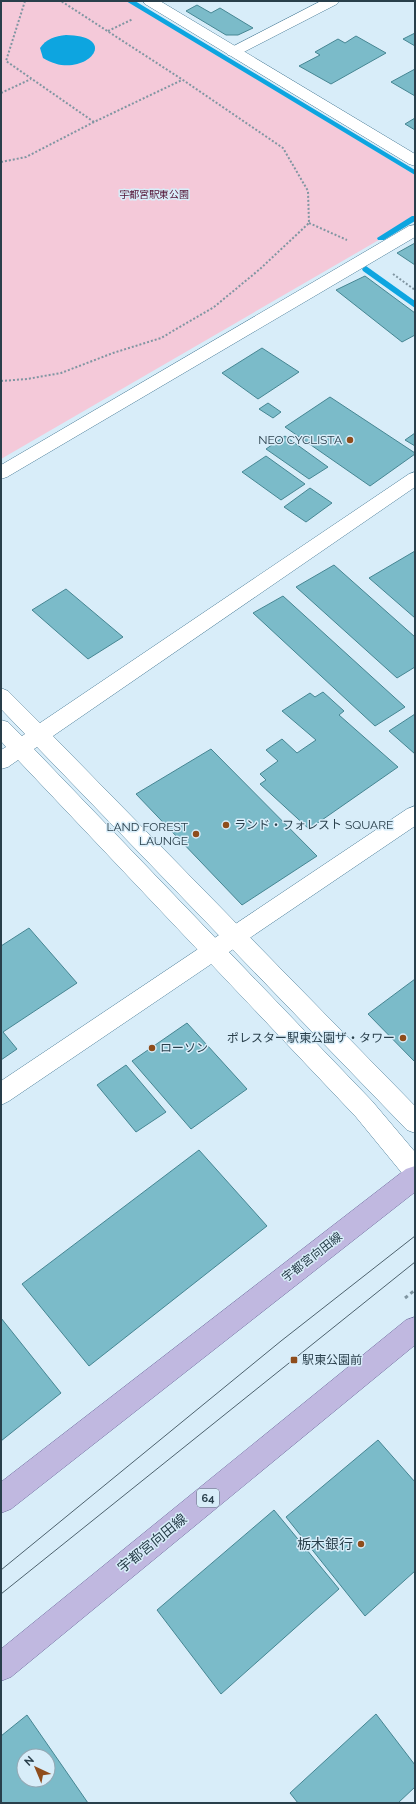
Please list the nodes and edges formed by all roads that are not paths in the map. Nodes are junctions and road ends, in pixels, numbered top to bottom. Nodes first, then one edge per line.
1 (150, 1) edge
2 (332, 1) edge
3 (233, 52) junction
4 (415, 161) edge
5 (415, 230) edge
6 (1, 473) edge
7 (415, 478) edge
8 (1, 696) edge
9 (1, 728) edge
10 (40, 736) junction
11 (20, 749) junction
12 (1, 761) edge
13 (415, 815) edge
14 (235, 937) junction
15 (213, 952) junction
16 (1, 1094) edge
17 (415, 1122) edge
18 (415, 1170) edge
19 (415, 1177) edge
20 (415, 1329) edge
21 (1, 1499) edge
22 (1, 1667) edge

1 - 3 street
2 - 3 street
3 - 4 street
5 - 6 street
7 - 10 street
8 - 10 street
9 - 11 street
10 - 11 street
10 - 14 street
11 - 12 street
11 - 15 street
13 - 14 street
14 - 15 street
14 - 17 street
15 - 16 street
15 - 18 street
19 - 21 main road, 宇都宮向田線
20 - 22 main road, 宇都宮向田線 / 64

